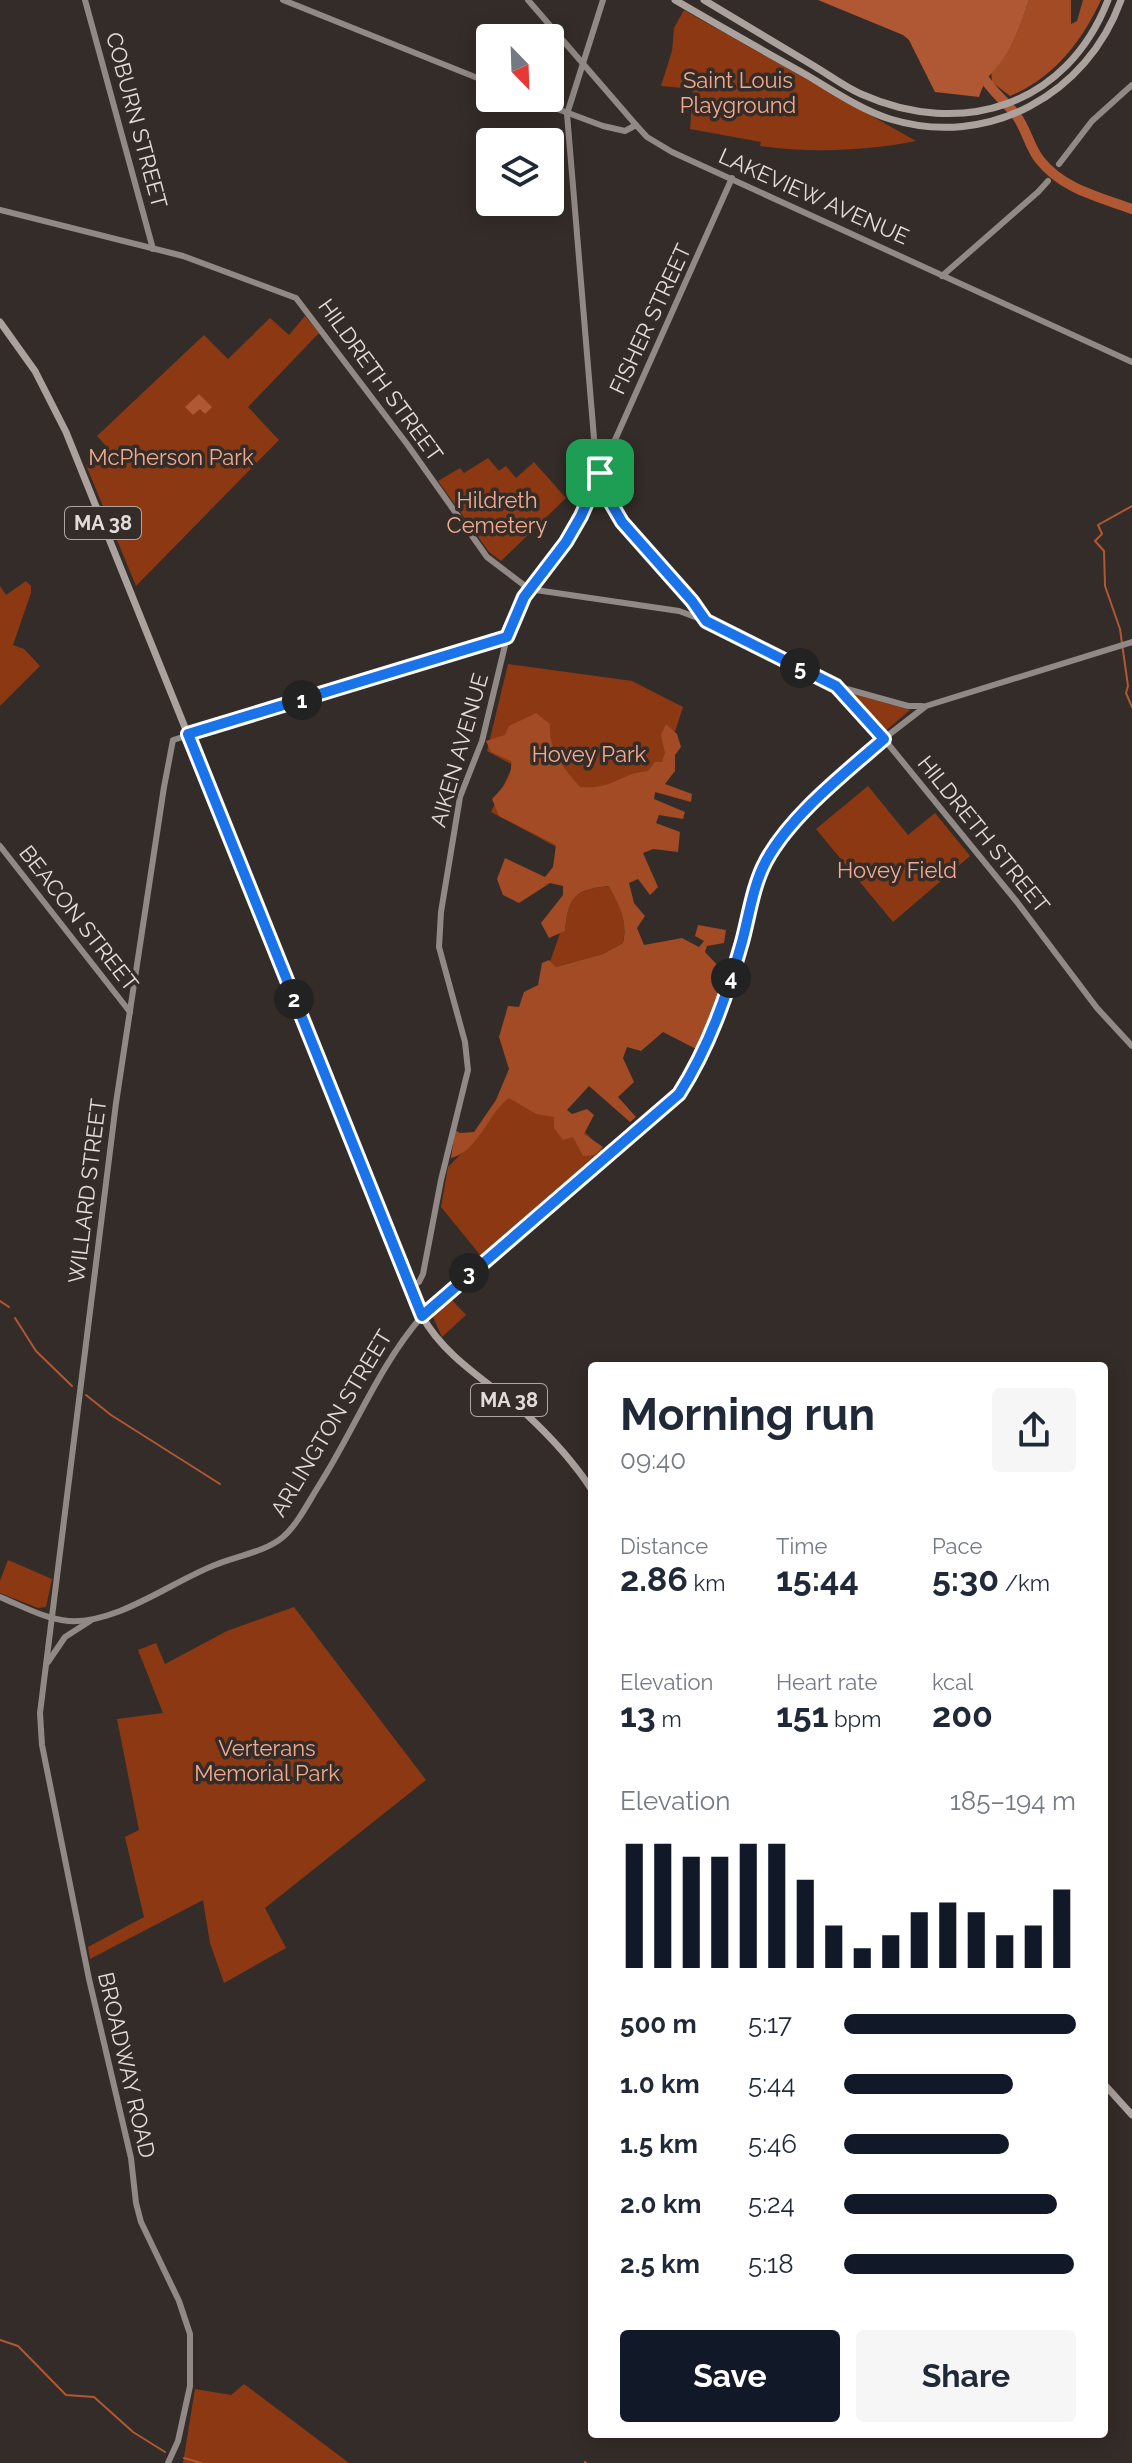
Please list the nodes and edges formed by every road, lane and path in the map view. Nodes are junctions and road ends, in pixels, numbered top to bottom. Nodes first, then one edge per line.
1 (85, 0) edge
2 (283, 0) edge
3 (528, 0) edge
4 (603, 0) edge
5 (675, 0) edge
6 (704, 0) edge
7 (1108, 0) edge
8 (1121, 0) edge
9 (582, 62) junction
10 (476, 77) edge
11 (1132, 85) edge
12 (562, 112) edge
13 (567, 114) junction
14 (636, 125) junction
15 (1059, 164) dead end
16 (732, 178) junction
17 (1048, 181) dead end
18 (0, 210) edge
19 (153, 249) junction
20 (942, 276) junction
21 (0, 322) edge
22 (1132, 362) edge
23 (600, 473) junction
24 (529, 589) junction
25 (706, 621) junction
26 (507, 637) junction
27 (1125, 644) edge
28 (836, 686) junction
29 (926, 706) junction
30 (188, 734) junction
31 (884, 739) junction
32 (0, 846) edge
33 (130, 1012) junction
34 (1132, 1046) edge
35 (410, 1287) junction
36 (422, 1316) junction
37 (588, 1484) edge
38 (0, 1597) edge
39 (52, 1617) junction
40 (95, 1618) junction
41 (46, 1665) junction
42 (1108, 2088) edge
43 (1132, 2115) edge
44 (168, 2463) edge

1 - 19 main road, COBURN STREET
2 - 10 main road
3 - 9 main road, LAKEVIEW AVENUE
4 - 9 main road
5 - 8 main road
6 - 7 main road
9 - 13 main road
9 - 14 main road, LAKEVIEW AVENUE
11 - 15 main road
12 - 13 main road
13 - 14 main road
13 - 23 main road
14 - 16 main road, LAKEVIEW AVENUE
16 - 20 main road, LAKEVIEW AVENUE
16 - 23 main road, FISHER STREET
17 - 20 main road
18 - 19 main road, HILDRETH STREET
19 - 24 main road, HILDRETH STREET
20 - 22 main road, LAKEVIEW AVENUE
21 - 30 main road, MA 38
23 - 24 main road, AIKEN AVENUE
23 - 25 main road
24 - 25 main road, HILDRETH STREET
24 - 26 main road, AIKEN AVENUE
25 - 28 main road, HILDRETH STREET
26 - 30 main road
26 - 35 main road, AIKEN AVENUE
27 - 29 main road
28 - 29 main road
28 - 31 main road, HILDRETH STREET
29 - 31 main road, ARLINGTON STREET
30 - 33 main road, WILLARD STREET
30 - 35 main road, MA 38
31 - 34 main road, HILDRETH STREET
31 - 36 main road, ARLINGTON STREET
32 - 33 main road, BEACON STREET
33 - 39 main road, WILLARD STREET
35 - 36 main road, MA 38
36 - 37 main road, MA 38
36 - 40 main road, ARLINGTON STREET
38 - 39 main road, ARLINGTON STREET
39 - 40 main road, ARLINGTON STREET
39 - 41 main road, WILLARD STREET
40 - 41 main road
41 - 44 main road, BROADWAY ROAD
42 - 43 main road

